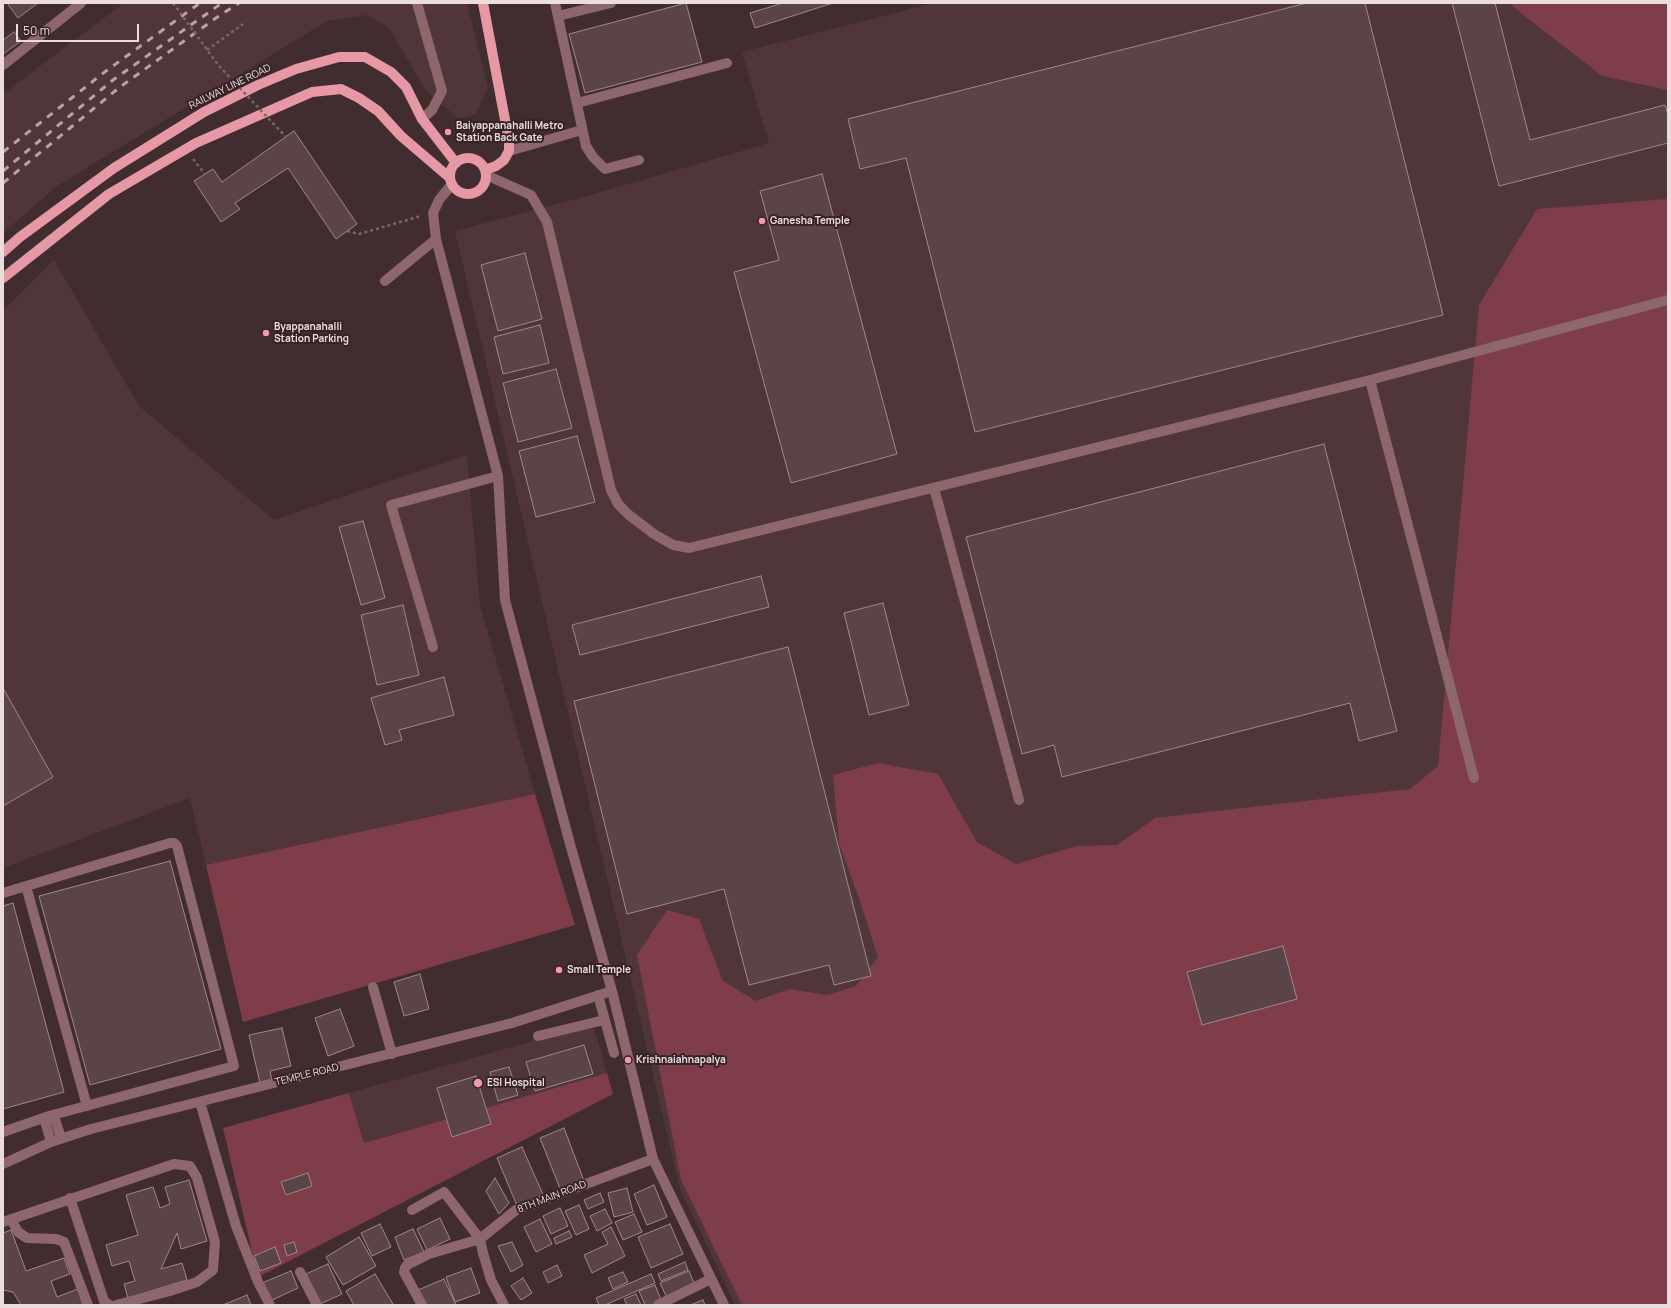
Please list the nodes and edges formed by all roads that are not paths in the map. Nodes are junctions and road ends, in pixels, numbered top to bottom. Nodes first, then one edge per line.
1 (81, 3) edge
2 (417, 3) edge
3 (483, 3) edge
4 (555, 3) edge
5 (611, 3) edge
6 (558, 16) junction
7 (727, 63) dead end
8 (3, 65) edge
9 (576, 103) junction
10 (422, 119) junction
11 (582, 130) junction
12 (509, 151) junction
13 (639, 160) dead end
14 (456, 163) junction
15 (485, 173) junction
16 (451, 181) junction
17 (436, 239) junction
18 (3, 252) edge
19 (3, 278) edge
20 (385, 281) dead end
21 (1668, 300) edge
22 (1370, 380) junction
23 (498, 476) junction
24 (934, 488) junction
25 (433, 646) dead end
26 (1474, 778) dead end
27 (1019, 800) dead end
28 (26, 886) junction
29 (3, 893) edge
30 (373, 986) dead end
31 (612, 991) junction
32 (598, 995) junction
33 (604, 1020) junction
34 (538, 1036) dead end
35 (614, 1053) dead end
36 (392, 1054) junction
37 (200, 1102) junction
38 (87, 1106) junction
39 (49, 1116) junction
40 (3, 1132) edge
41 (56, 1140) junction
42 (653, 1160) junction
43 (3, 1164) edge
44 (70, 1198) junction
45 (412, 1210) dead end
46 (7, 1220) edge
47 (480, 1239) junction
48 (300, 1272) dead end
49 (711, 1279) junction
50 (88, 1305) edge
51 (109, 1305) edge
52 (116, 1305) edge
53 (270, 1305) edge
54 (317, 1305) edge
55 (422, 1305) edge
56 (504, 1305) edge
57 (658, 1305) edge
58 (724, 1305) edge

1 - 8 street
2 - 10 street
3 - 12 main road
4 - 6 street
5 - 6 street
6 - 9 street
7 - 9 street
9 - 11 street
10 - 14 main road, RAILWAY LINE ROAD
10 - 18 main road, RAILWAY LINE ROAD
11 - 12 street
11 - 13 street
12 - 15 main road
14 - 15 main road
14 - 16 main road
15 - 16 main road
15 - 24 street
16 - 17 street
16 - 19 main road
17 - 20 street
17 - 23 street
21 - 22 street
22 - 24 street
22 - 26 street
23 - 25 street
23 - 31 street
24 - 27 street
28 - 29 street
28 - 38 street
28 - 38 street
30 - 36 street
31 - 32 street, TEMPLE ROAD
31 - 42 street
32 - 33 street
32 - 36 street, TEMPLE ROAD
33 - 34 street
33 - 35 street
36 - 37 street, TEMPLE ROAD
37 - 41 street, TEMPLE ROAD
37 - 53 street
38 - 39 street
39 - 40 street
39 - 41 street
41 - 43 street, TEMPLE ROAD
42 - 47 street, 8TH MAIN ROAD
42 - 49 street
44 - 46 street
44 - 51 street
44 - 52 street
45 - 47 street
46 - 50 street
47 - 55 street
47 - 56 street
48 - 54 street
49 - 57 street
49 - 58 street

